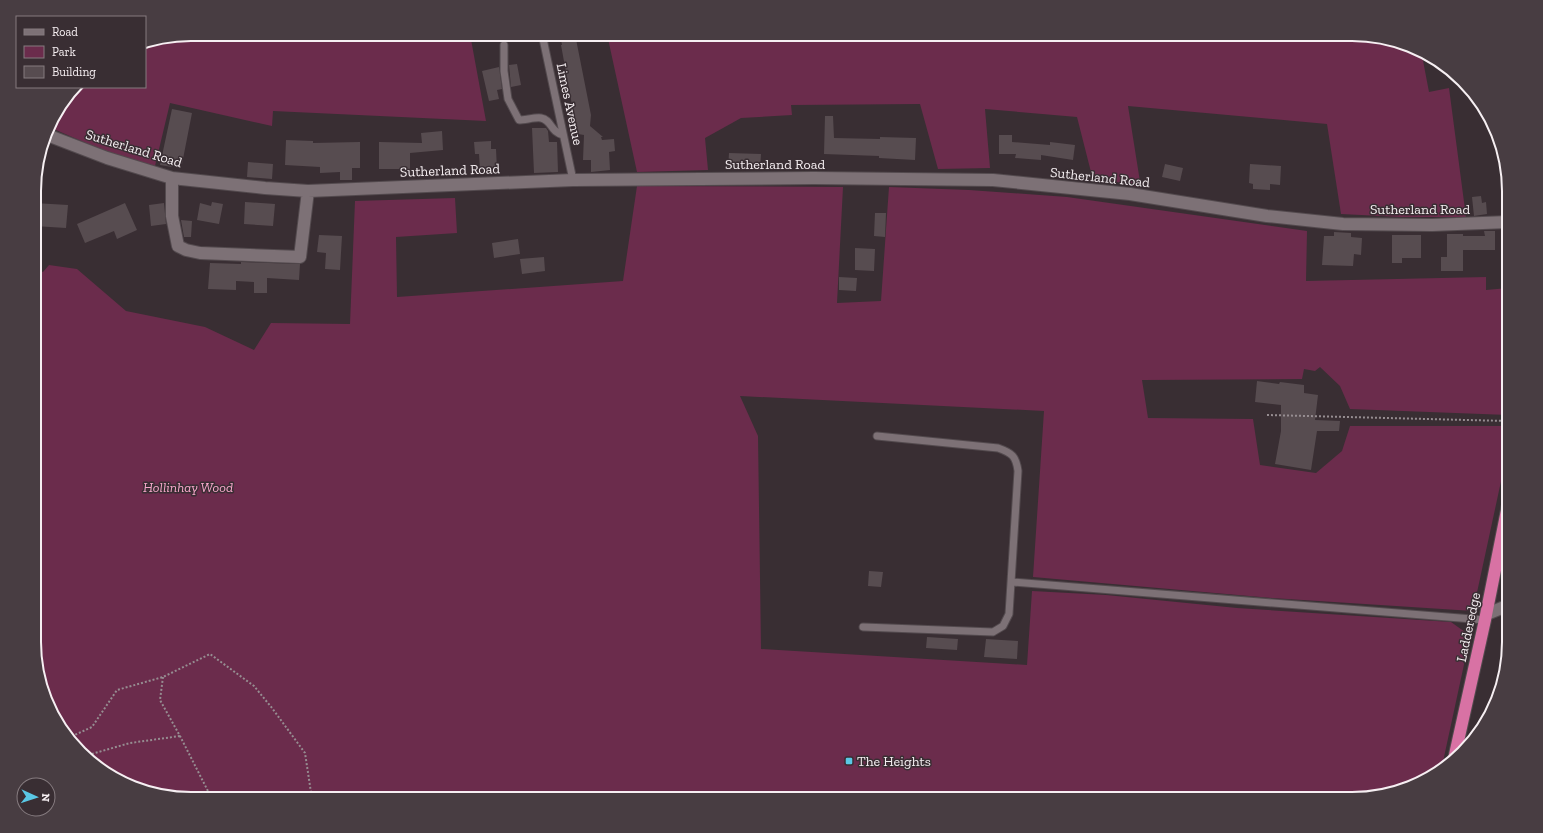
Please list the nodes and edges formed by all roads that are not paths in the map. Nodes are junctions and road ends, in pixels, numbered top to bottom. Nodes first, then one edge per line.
1 (543, 41) edge
2 (504, 45) dead end
3 (563, 135) junction
4 (51, 137) edge
5 (172, 178) junction
6 (573, 180) junction
7 (308, 191) junction
8 (1502, 222) edge
9 (876, 436) dead end
10 (1502, 536) edge
11 (1012, 582) junction
12 (1502, 609) edge
13 (1486, 617) junction
14 (864, 627) dead end
15 (1456, 750) edge

1 - 3 lane, Limes Avenue
2 - 3 lane
3 - 6 lane, Limes Avenue
4 - 5 street, Sutherland Road
5 - 7 street, Sutherland Road
5 - 7 street
6 - 7 street, Sutherland Road
6 - 8 street, Sutherland Road
9 - 11 lane
10 - 13 highway, Ladderedge
11 - 13 lane
11 - 14 lane
12 - 13 street
13 - 15 highway, Ladderedge

